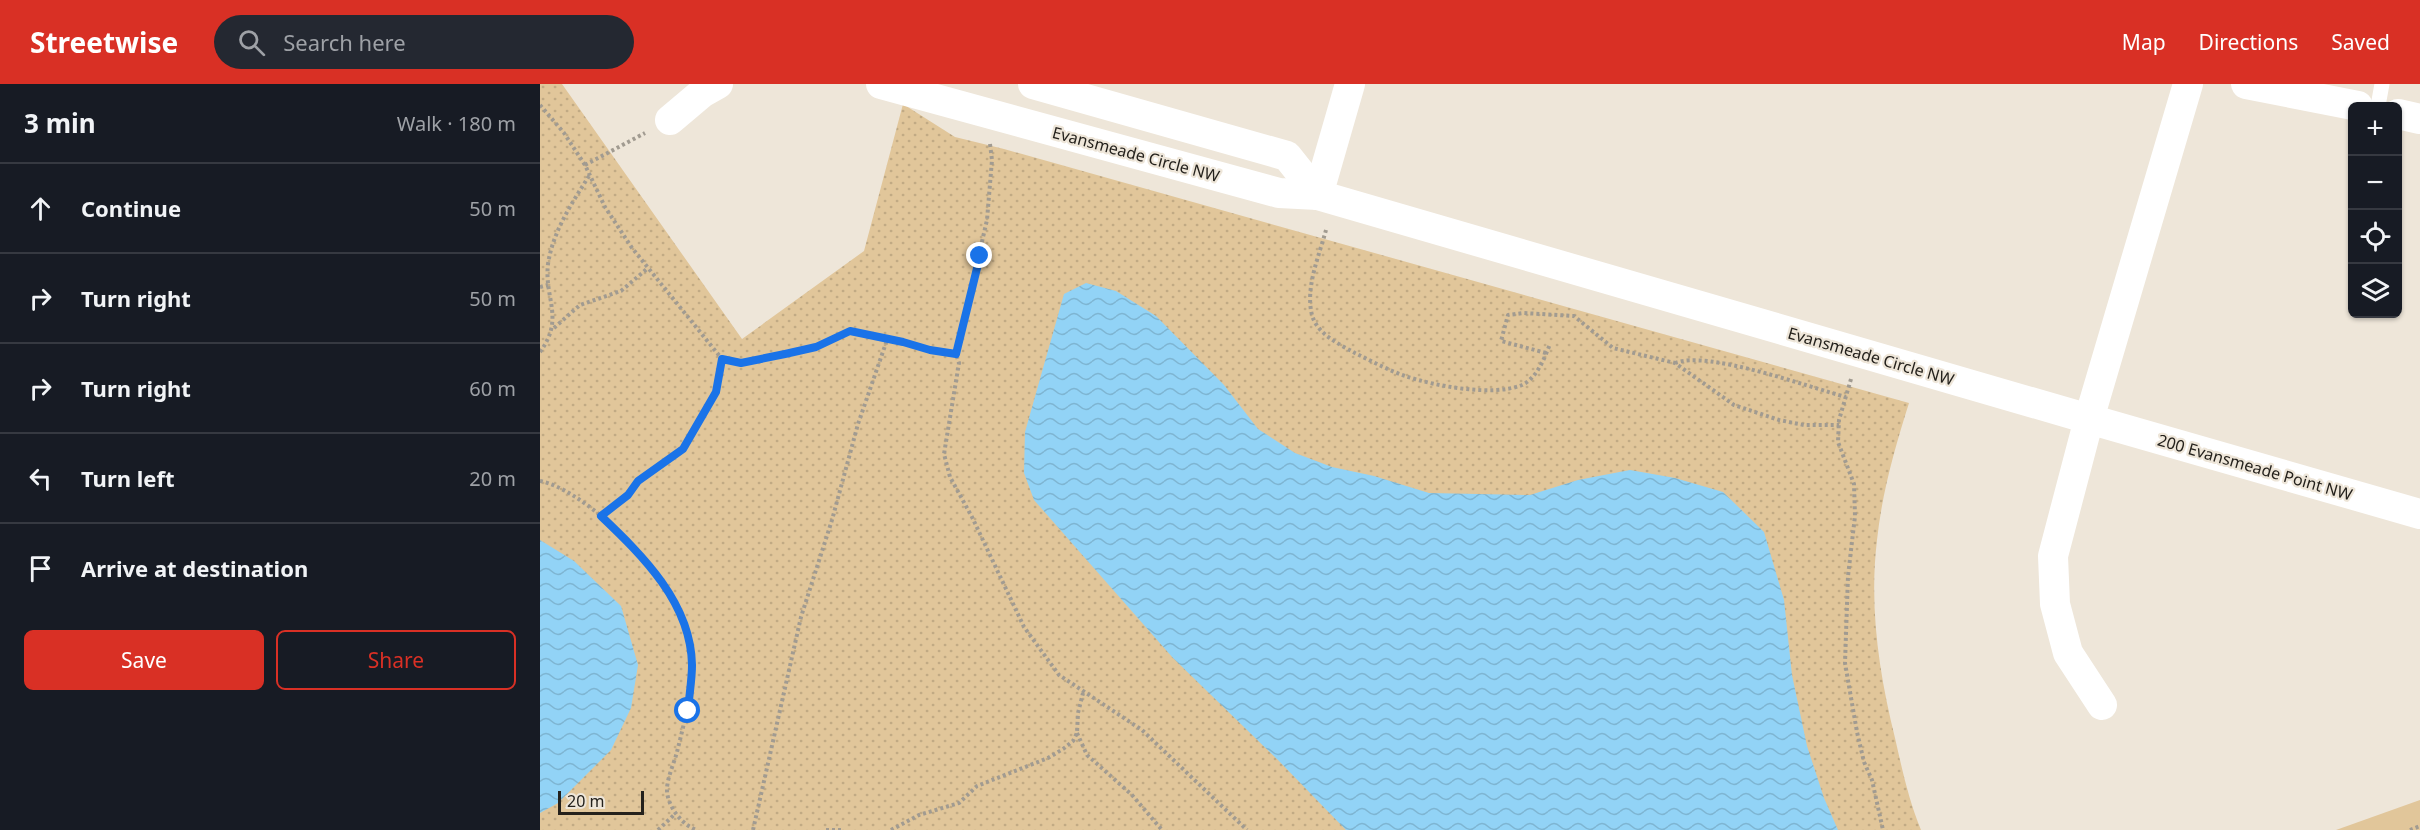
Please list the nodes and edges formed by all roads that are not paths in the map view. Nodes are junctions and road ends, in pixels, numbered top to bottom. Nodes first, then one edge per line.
1 (718, 84) edge
2 (881, 84) edge
3 (1033, 84) edge
4 (1350, 84) edge
5 (2188, 84) edge
6 (2246, 84) edge
7 (2382, 84) edge
8 (957, 94) edge
9 (2379, 102) edge
10 (2348, 104) edge
11 (2402, 115) edge
12 (2420, 119) edge
13 (670, 120) road end
14 (1318, 195) junction
15 (2089, 419) junction
16 (2420, 514) edge
17 (2102, 705) dead end

1 - 13 street
2 - 8 street, Evansmeade Circle NW
3 - 14 street
4 - 14 street
5 - 15 street
6 - 10 street
7 - 9 lane
8 - 14 street, Evansmeade Circle NW
11 - 12 street
14 - 15 street, Evansmeade Circle NW
15 - 16 street, 200 Evansmeade Point NW
15 - 17 street

